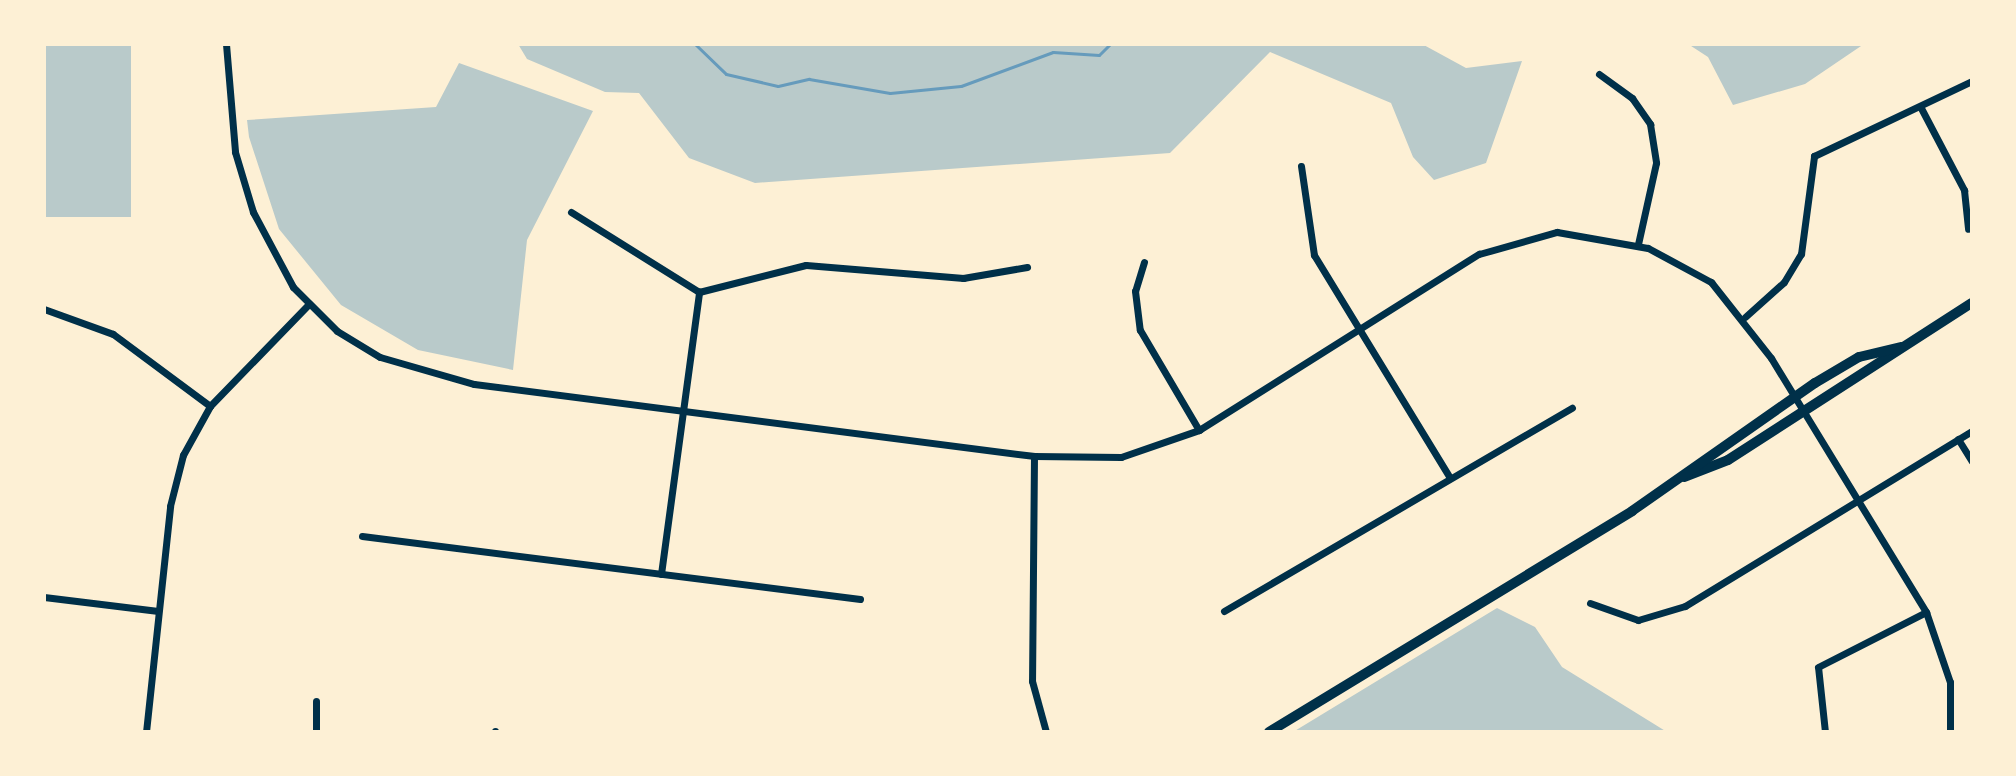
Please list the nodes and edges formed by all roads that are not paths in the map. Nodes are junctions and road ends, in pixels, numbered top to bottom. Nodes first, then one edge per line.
1 (226, 44) edge
2 (1599, 74) dead end
3 (1972, 81) edge
4 (1921, 108) junction
5 (1301, 166) dead end
6 (571, 212) dead end
7 (1968, 229) dead end
8 (1638, 244) junction
9 (1144, 262) dead end
10 (1027, 267) dead end
11 (699, 292) junction
12 (1972, 303) edge
13 (308, 305) junction
14 (44, 309) edge
15 (1745, 317) junction
16 (1359, 331) junction
17 (1901, 347) junction
18 (1793, 397) junction
19 (210, 406) junction
20 (1572, 408) dead end
21 (684, 411) junction
22 (1802, 415) junction
23 (1199, 430) junction
24 (1972, 431) edge
25 (1958, 439) junction
26 (1034, 456) junction
27 (1972, 461) edge
28 (1449, 476) junction
29 (1676, 480) junction
30 (1857, 502) junction
31 (362, 536) dead end
32 (661, 574) junction
33 (44, 597) edge
34 (860, 599) dead end
35 (1590, 603) dead end
36 (158, 611) junction
37 (1224, 611) dead end
38 (1926, 612) junction
39 (316, 701) dead end
40 (146, 732) edge
41 (316, 732) edge
42 (1044, 732) edge
43 (1269, 732) edge
44 (1825, 732) edge
45 (1950, 732) edge

1 - 13 street
2 - 8 street
3 - 4 street
4 - 7 street
4 - 15 street
5 - 16 street
6 - 11 street
8 - 15 street
8 - 16 street
9 - 23 street
10 - 11 street
11 - 21 street
12 - 17 main road
13 - 19 street
13 - 21 street
14 - 19 street
15 - 18 street
16 - 23 street
16 - 28 street
17 - 18 main road
17 - 22 main road
18 - 22 street
18 - 29 main road
19 - 36 street
20 - 28 street
21 - 26 street
21 - 32 street
22 - 29 main road
22 - 30 street
23 - 26 street
24 - 25 street
25 - 27 street
25 - 30 street
26 - 42 street
28 - 37 street
29 - 43 main road
30 - 35 street
30 - 38 street
31 - 32 street
32 - 34 street
33 - 36 street
36 - 40 street
38 - 44 street
38 - 45 street
39 - 41 street

